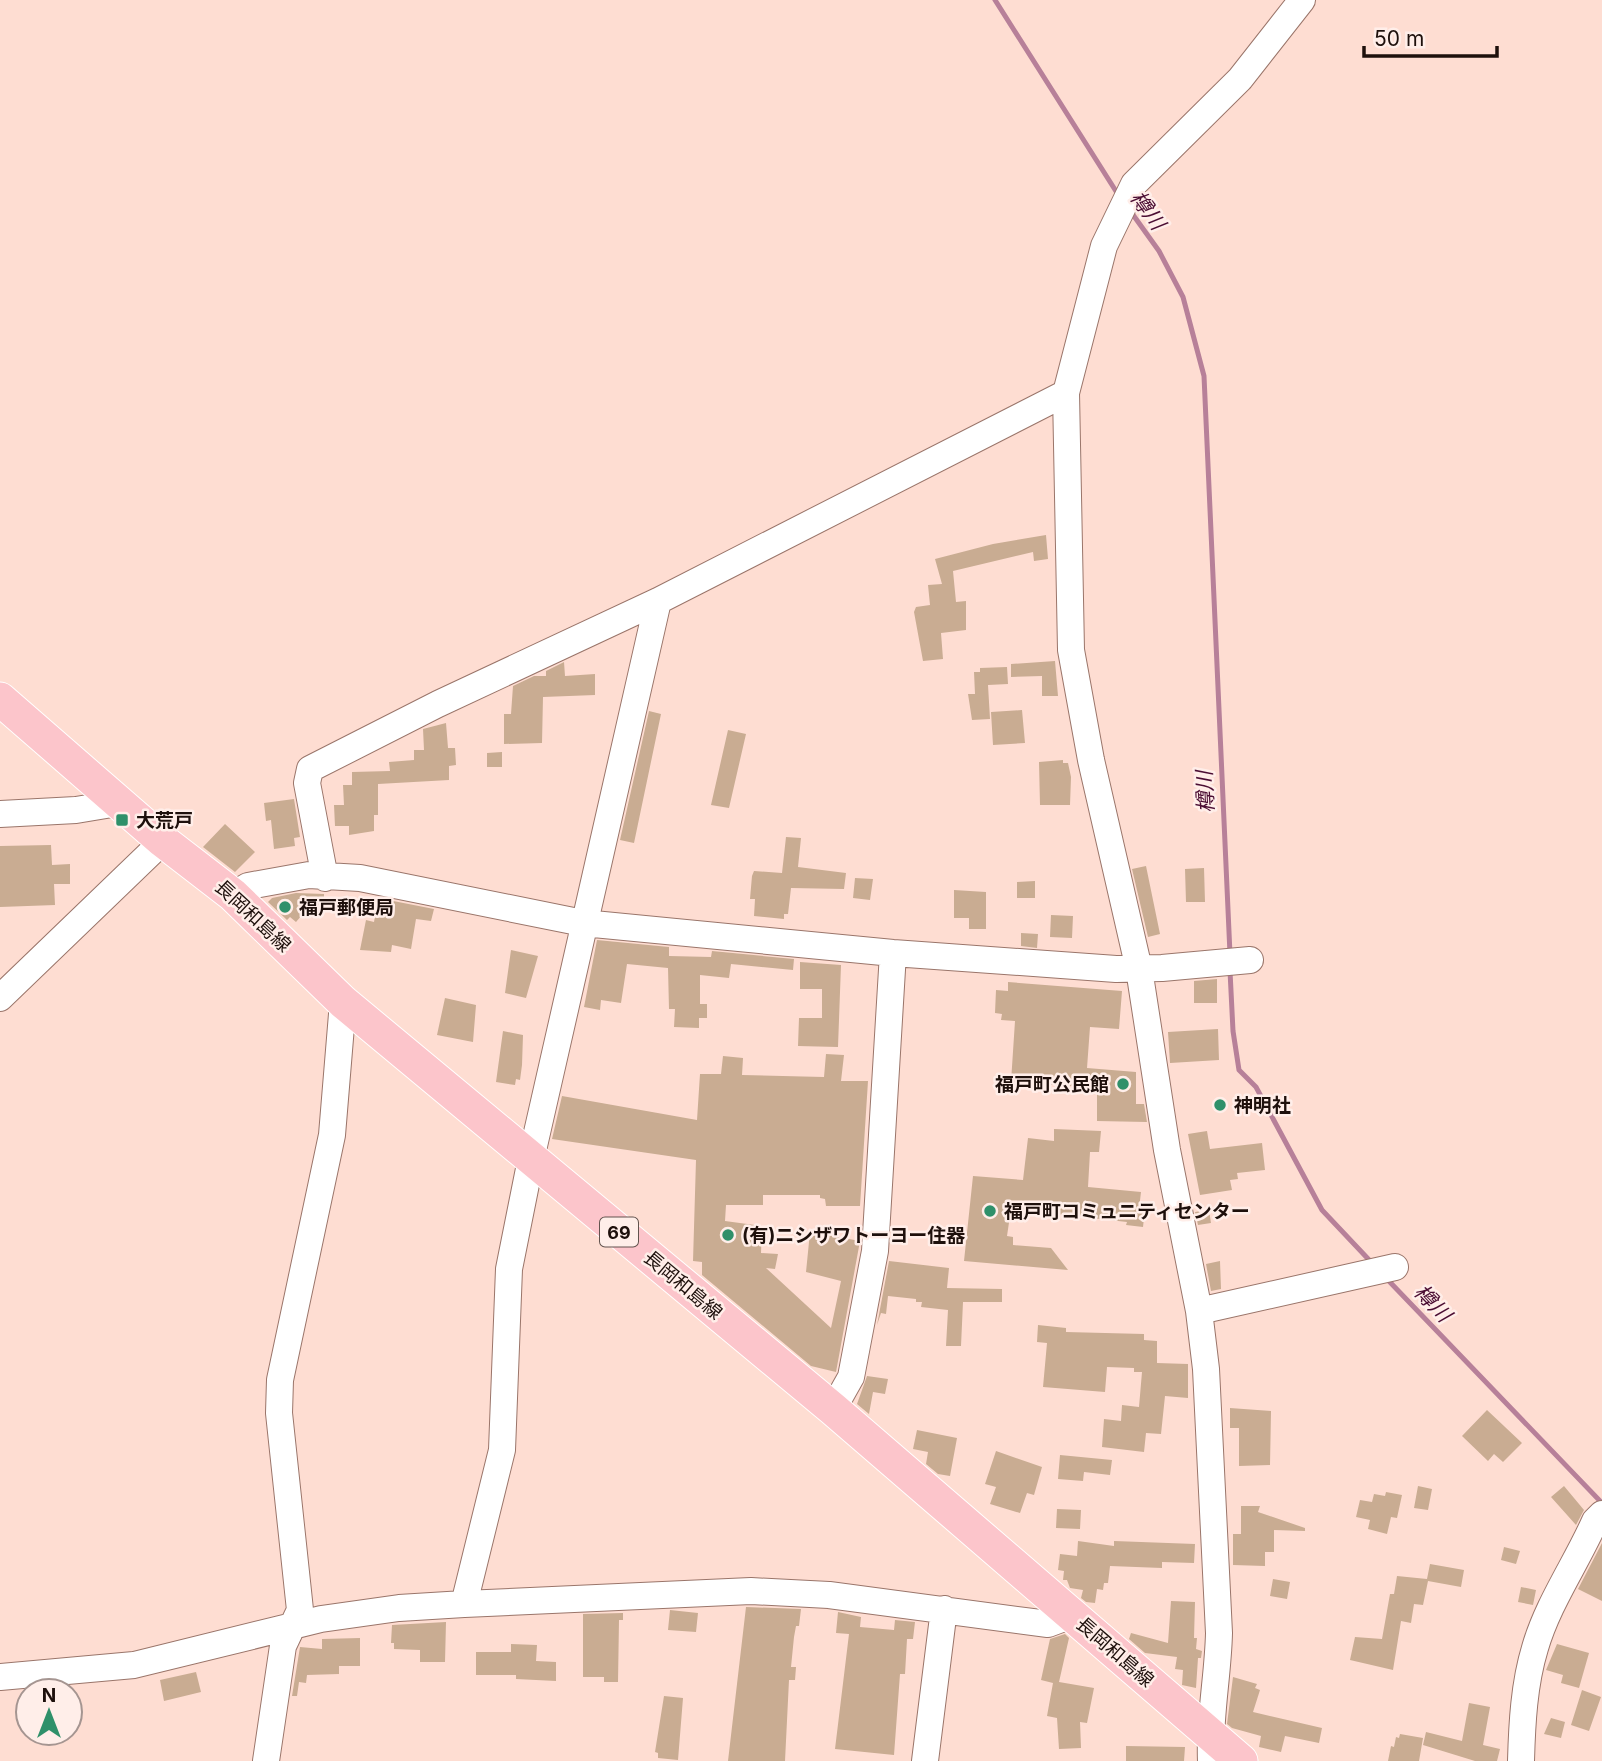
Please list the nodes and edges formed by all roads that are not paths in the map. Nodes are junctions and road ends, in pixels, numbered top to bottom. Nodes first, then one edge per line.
1 (1302, 0) edge
2 (1066, 393) junction
3 (658, 601) junction
4 (0, 699) edge
5 (118, 803) junction
6 (0, 814) edge
7 (163, 841) junction
8 (325, 878) junction
9 (233, 895) junction
10 (583, 923) junction
11 (893, 953) junction
12 (1250, 960) dead end
13 (1139, 969) junction
14 (0, 998) edge
15 (343, 1002) junction
16 (531, 1159) junction
17 (1390, 1267) dead end
18 (1199, 1311) junction
19 (834, 1409) junction
20 (1599, 1518) edge
21 (464, 1604) junction
22 (944, 1609) junction
23 (1072, 1615) junction
24 (293, 1627) junction
25 (0, 1677) edge
26 (1210, 1748) edge
27 (267, 1761) edge
28 (925, 1761) edge
29 (1241, 1761) edge
30 (1521, 1761) edge

1 - 2 street
2 - 3 street
2 - 13 street
3 - 8 street
3 - 10 street
4 - 5 main road, 長岡和島線 / 69
5 - 6 street
5 - 7 main road, 長岡和島線 / 69
7 - 9 main road, 長岡和島線 / 69
7 - 14 street
8 - 9 street
8 - 10 street
9 - 15 main road, 長岡和島線 / 69
10 - 11 street
10 - 16 street
11 - 13 street
11 - 19 street
12 - 13 street
13 - 18 street
15 - 16 main road, 長岡和島線 / 69
15 - 24 street
16 - 19 main road, 長岡和島線 / 69
16 - 21 street
17 - 18 street
18 - 26 street
19 - 23 main road, 長岡和島線 / 69
20 - 30 street
21 - 22 street
21 - 24 street
22 - 23 street
22 - 28 street
23 - 26 main road, 長岡和島線 / 69
24 - 25 street
24 - 27 street
26 - 29 main road, 長岡和島線 / 69

